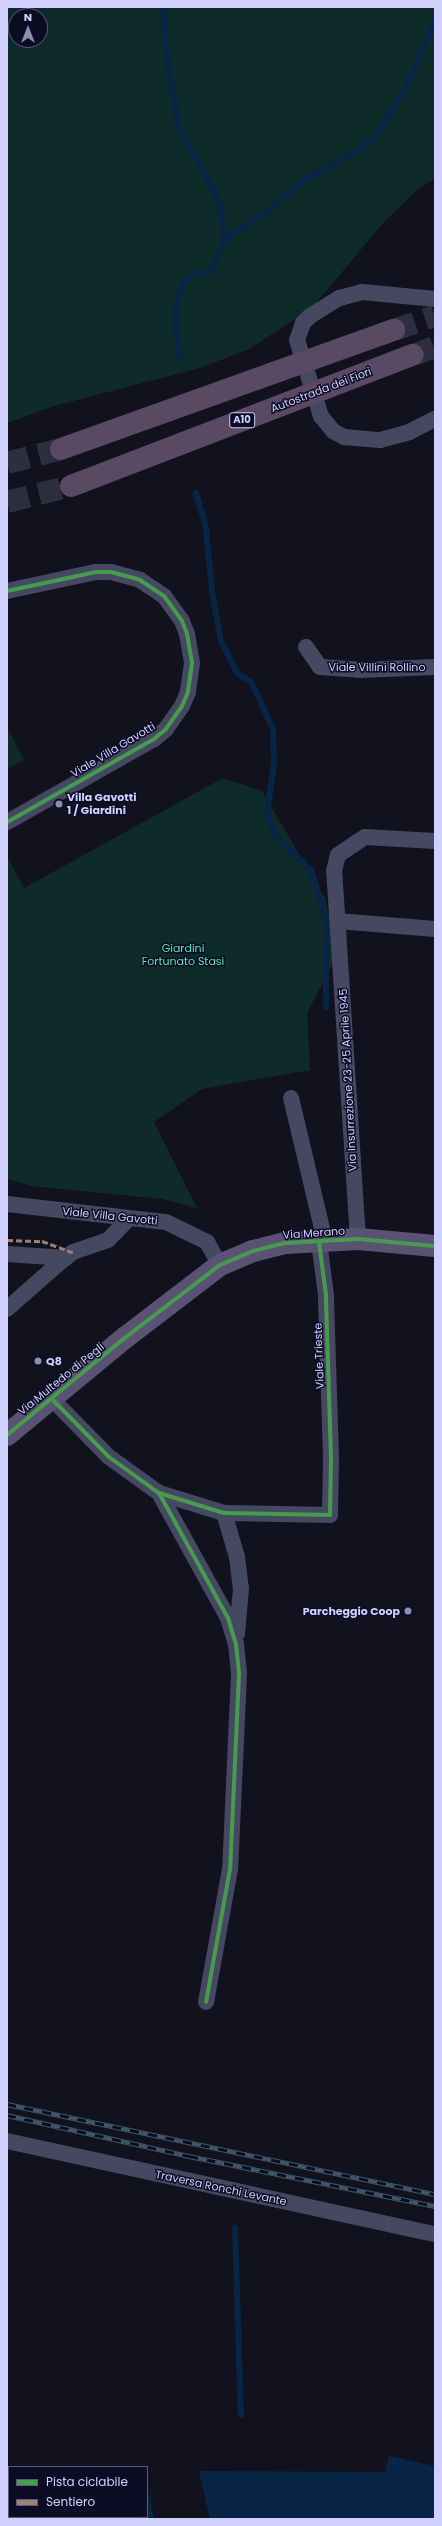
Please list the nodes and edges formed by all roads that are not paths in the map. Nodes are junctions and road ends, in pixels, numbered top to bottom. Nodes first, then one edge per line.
1 (435, 299) edge
2 (394, 330) tunnel mouth
3 (413, 354) tunnel mouth
4 (435, 419) edge
5 (61, 449) tunnel mouth
6 (71, 486) tunnel mouth
7 (7, 591) edge
8 (306, 646) dead end
9 (435, 667) edge
10 (7, 822) edge
11 (435, 841) edge
12 (338, 921) junction
13 (435, 929) edge
14 (291, 1098) dead end
15 (7, 1204) edge
16 (128, 1219) junction
17 (358, 1239) junction
18 (322, 1241) junction
19 (435, 1246) edge
20 (7, 1254) edge
21 (66, 1258) junction
22 (220, 1265) junction
23 (7, 1309) edge
24 (126, 1337) joint
25 (52, 1399) junction
26 (7, 1435) edge
27 (159, 1493) junction
28 (224, 1513) junction
29 (236, 1644) junction
30 (206, 2002) dead end
31 (7, 2142) edge
32 (435, 2234) edge

1 - 4 street
2 - 5 highway
3 - 6 highway, Autostrada dei Fiori / A10
7 - 10 street, Viale Villa Gavotti
8 - 9 street, Viale Villini Rollino
11 - 12 street, Via Insurrezione 23-25 Aprile 1945
12 - 13 street
12 - 17 street, Via Insurrezione 23-25 Aprile 1945
14 - 18 street, Via Merano
15 - 16 street, Viale Villa Gavotti
16 - 21 street
16 - 22 street, Viale Villa Gavotti
17 - 18 main road, Via Merano
17 - 19 main road, Via Merano
18 - 22 main road, Via Merano
18 - 28 street, Viale Trieste
20 - 21 street
21 - 23 street
22 - 24 main road, Via Merano
24 - 25 main road, Via Multedo di Pegli
25 - 26 main road, Via Multedo di Pegli
25 - 27 street
27 - 28 street
27 - 29 street
28 - 29 street
29 - 30 street
31 - 32 street, Traversa Ronchi Levante

